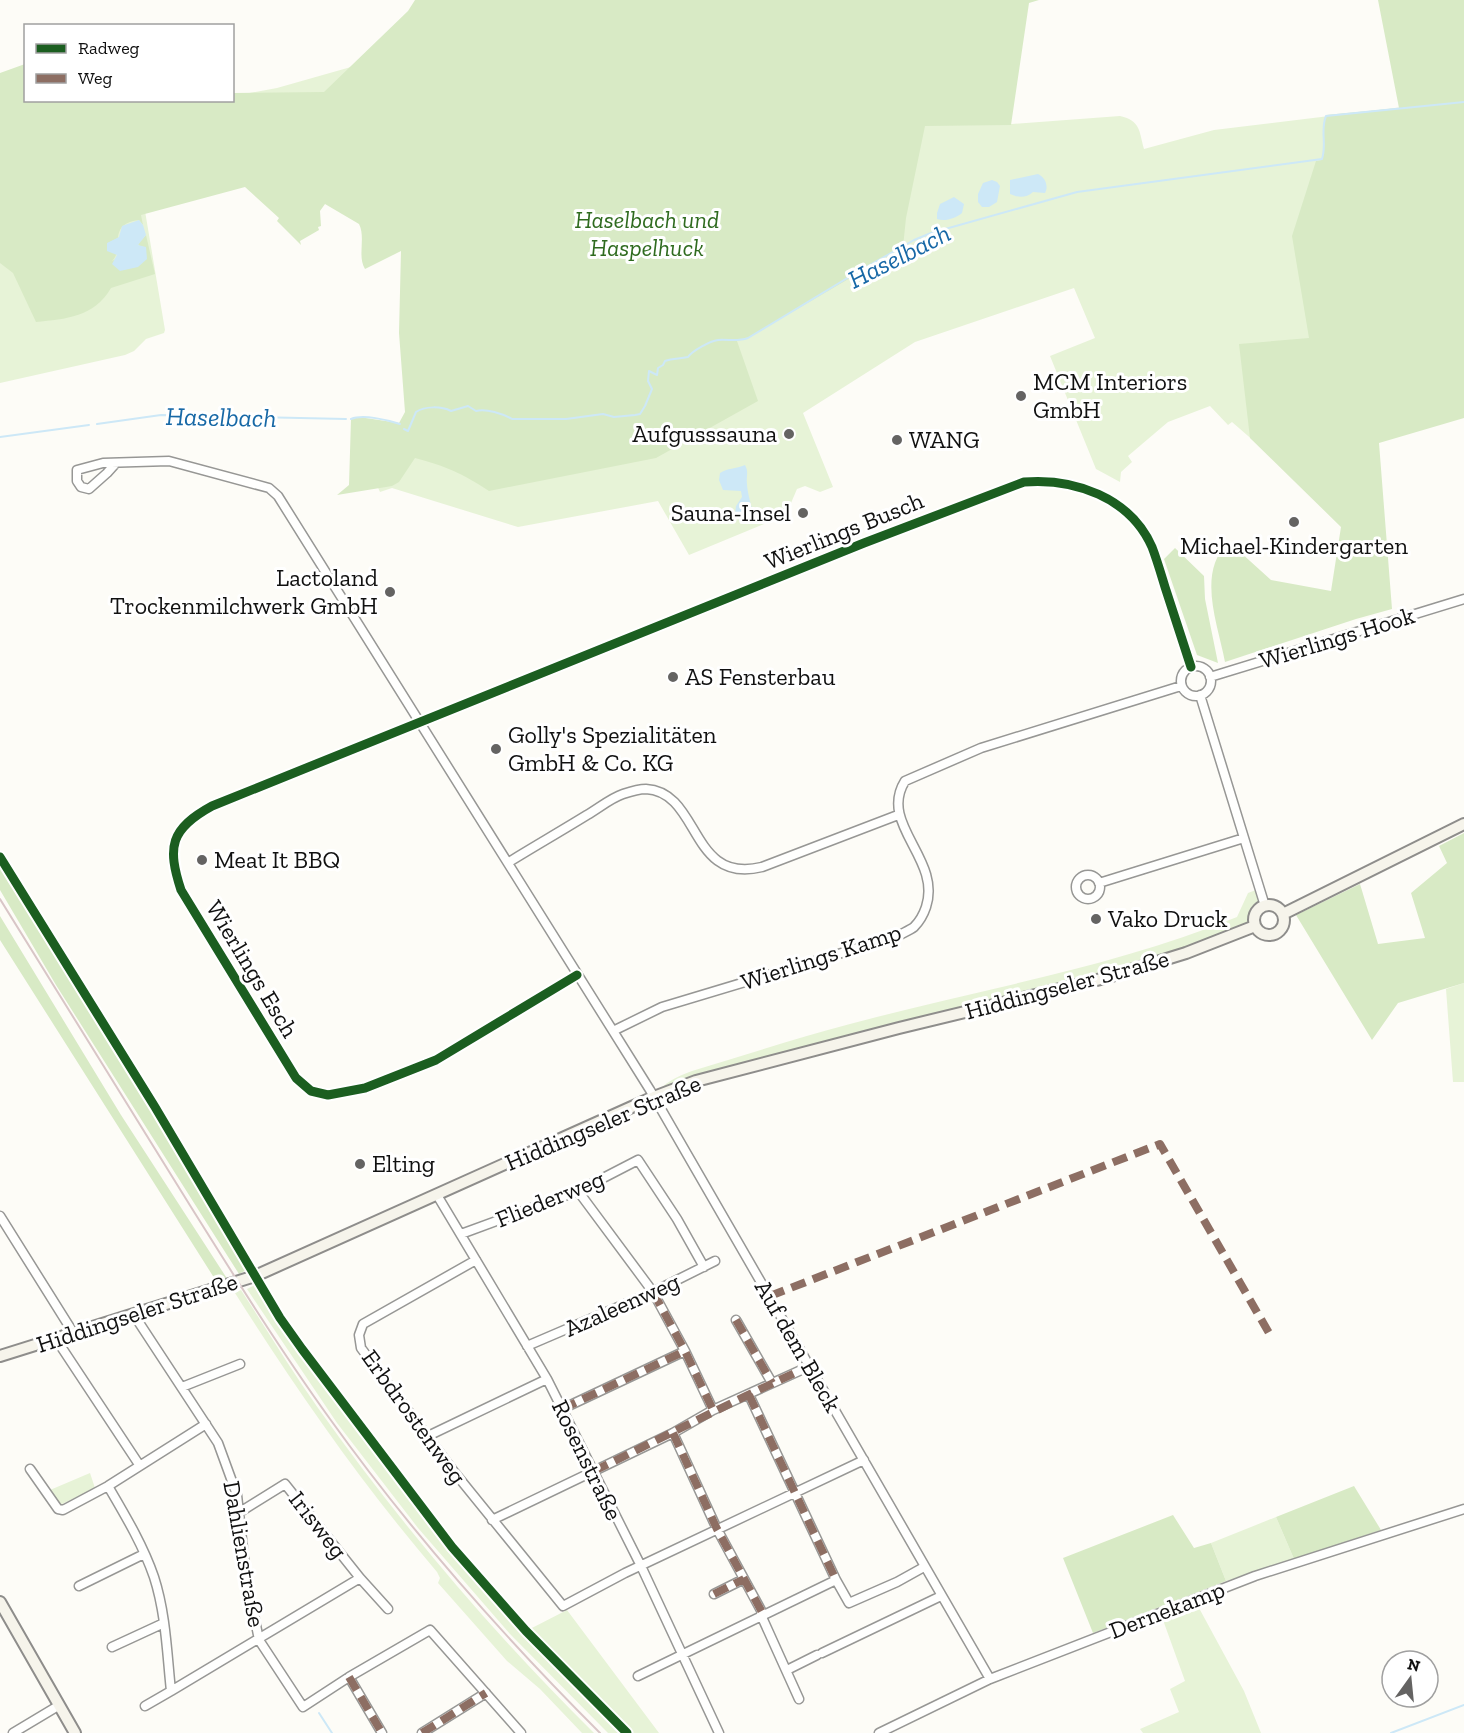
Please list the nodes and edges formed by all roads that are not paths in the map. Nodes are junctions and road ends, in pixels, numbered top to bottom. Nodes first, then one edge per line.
1 (116, 463) junction
2 (1464, 599) edge
3 (1191, 667) junction
4 (1210, 677) junction
5 (1181, 686) junction
6 (1200, 695) junction
7 (420, 721) junction
8 (898, 815) junction
9 (1464, 824) edge
10 (1244, 837) junction
11 (509, 862) junction
12 (1099, 883) dead end
13 (1265, 906) junction
14 (1283, 914) junction
15 (1255, 926) junction
16 (577, 975) junction
17 (613, 1031) junction
18 (654, 1097) junction
19 (578, 1191) junction
20 (438, 1195) junction
21 (0, 1216) edge
22 (461, 1234) junction
23 (476, 1260) junction
24 (715, 1261) dead end
25 (704, 1267) junction
26 (653, 1292) junction
27 (134, 1315) junction
28 (736, 1320) dead end
29 (74, 1334) junction
30 (56, 1340) junction
31 (527, 1346) junction
32 (685, 1352) junction
33 (0, 1356) edge
34 (240, 1364) dead end
35 (810, 1366) junction
36 (547, 1379) junction
37 (772, 1383) junction
38 (182, 1388) junction
39 (749, 1395) junction
40 (562, 1409) junction
41 (713, 1410) junction
42 (206, 1424) junction
43 (673, 1433) junction
44 (428, 1436) junction
45 (864, 1460) junction
46 (140, 1466) junction
47 (30, 1469) dead end
48 (594, 1471) junction
49 (108, 1486) junction
50 (793, 1492) junction
51 (1464, 1509) edge
52 (240, 1512) junction
53 (492, 1520) junction
54 (717, 1529) junction
55 (144, 1554) junction
56 (640, 1566) junction
57 (924, 1567) junction
58 (360, 1578) junction
59 (744, 1580) junction
60 (836, 1580) junction
61 (79, 1586) dead end
62 (714, 1594) dead end
63 (941, 1596) junction
64 (0, 1602) edge
65 (388, 1609) dead end
66 (762, 1615) junction
67 (164, 1623) junction
68 (259, 1640) junction
69 (112, 1647) dead end
70 (682, 1655) junction
71 (787, 1670) junction
72 (638, 1676) dead end
73 (349, 1677) junction
74 (990, 1680) junction
75 (171, 1692) junction
76 (486, 1693) junction
77 (799, 1699) dead end
78 (58, 1706) junction
79 (146, 1706) dead end
80 (13, 1733) edge
81 (75, 1733) edge
82 (382, 1733) edge
83 (422, 1733) edge
84 (521, 1733) edge
85 (720, 1733) edge
86 (879, 1733) edge

1 - 1 street
1 - 7 street
2 - 4 street, Wierlings Hook
3 - 4 street
3 - 5 street
3 - 7 street, Wierlings Busch
4 - 6 street
5 - 6 street
5 - 8 street
6 - 10 street
7 - 11 street
7 - 16 street, Wierlings Esch
8 - 11 street
8 - 17 street, Wierlings Kamp
9 - 14 street
10 - 12 street
10 - 13 street
11 - 16 street
13 - 14 street
13 - 15 street
14 - 15 street
15 - 18 street, Hiddingseler Straße
16 - 17 street
17 - 18 street
18 - 20 street, Hiddingseler Straße
18 - 35 street, Auf dem Bleck
19 - 22 street, Fliederweg
19 - 25 street, Fliederweg
19 - 26 street
20 - 22 street, Rosenstraße
20 - 27 street, Hiddingseler Straße
21 - 29 street
22 - 23 street, Rosenstraße
23 - 31 street, Rosenstraße
23 - 44 street, Erbdrostenweg
24 - 25 street, Azaleenweg
25 - 26 street, Azaleenweg
26 - 31 street, Azaleenweg
26 - 32 street
27 - 29 street, Hiddingseler Straße
27 - 38 street, Dahlienstraße
28 - 37 street
29 - 30 street, Hiddingseler Straße
30 - 33 street, Hiddingseler Straße
30 - 46 street
31 - 36 street, Rosenstraße
32 - 40 street
32 - 41 street
34 - 38 street
35 - 37 street
35 - 45 street, Auf dem Bleck
36 - 40 street, Rosenstraße
36 - 44 street
37 - 39 street
38 - 42 street, Dahlienstraße
39 - 41 street
39 - 50 street
40 - 48 street, Rosenstraße
41 - 43 street
42 - 46 street
42 - 52 street, Dahlienstraße
43 - 48 street
43 - 54 street
44 - 53 street, Erbdrostenweg
45 - 50 street
45 - 57 street, Auf dem Bleck
46 - 49 street
47 - 49 street
48 - 53 street
48 - 56 street, Rosenstraße
49 - 55 street
50 - 54 street
50 - 60 street
51 - 74 street, Dernekamp
52 - 58 street, Irisweg
52 - 68 street, Dahlienstraße
53 - 56 street, Erbdrostenweg
54 - 56 street
54 - 59 street
55 - 61 street
55 - 67 street
56 - 70 street, Rosenstraße
57 - 60 street
57 - 63 street, Auf dem Bleck
58 - 65 street, Irisweg
58 - 68 street, Irisweg
59 - 62 street
59 - 66 street
60 - 66 street
63 - 71 street
63 - 74 street, Auf dem Bleck
64 - 78 street
66 - 70 street
66 - 71 street
67 - 69 street
67 - 75 street
68 - 73 street
68 - 75 street, Irisweg
70 - 72 street
70 - 85 street, Rosenstraße
71 - 77 street
73 - 76 street
73 - 82 street
74 - 86 street, Dernekamp
75 - 79 street, Irisweg
76 - 83 street
76 - 84 street
78 - 80 street
78 - 81 street

